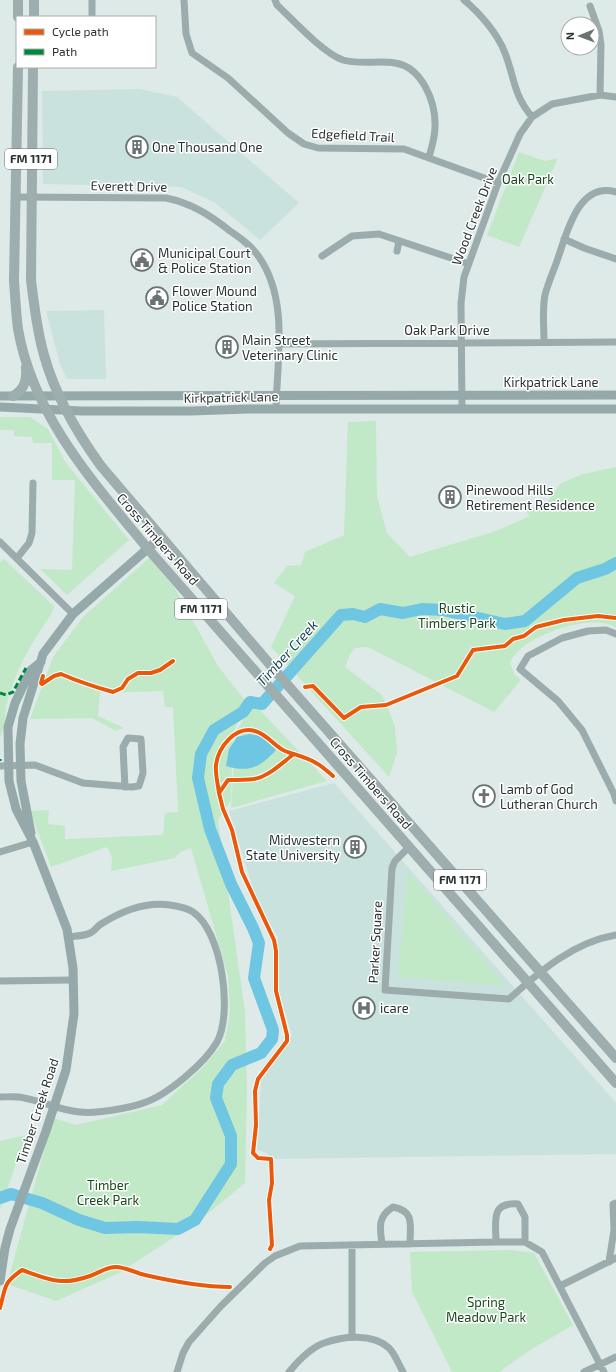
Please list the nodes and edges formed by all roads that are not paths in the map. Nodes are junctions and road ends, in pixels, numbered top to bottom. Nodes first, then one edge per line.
1 (18, 0) edge
2 (34, 0) edge
3 (92, 0) edge
4 (184, 0) edge
5 (275, 0) edge
6 (464, 0) edge
7 (473, 3) edge
8 (590, 6) dead end
9 (18, 16) edge
10 (34, 16) edge
11 (92, 16) edge
12 (18, 68) edge
13 (33, 68) edge
14 (600, 95) junction
15 (616, 97) edge
16 (17, 102) junction
17 (32, 102) junction
18 (532, 117) junction
19 (429, 157) junction
20 (498, 183) junction
21 (616, 192) edge
22 (16, 197) junction
23 (32, 197) junction
24 (564, 239) junction
25 (400, 241) junction
26 (15, 251) junction
27 (31, 251) junction
28 (397, 251) dead end
29 (322, 256) dead end
30 (616, 259) edge
31 (469, 264) junction
32 (544, 341) junction
33 (616, 342) edge
34 (461, 343) junction
35 (279, 344) junction
36 (25, 357) junction
37 (462, 395) junction
38 (616, 395) edge
39 (0, 396) edge
40 (13, 396) junction
41 (39, 396) junction
42 (58, 396) junction
43 (192, 396) junction
44 (276, 396) junction
45 (0, 407) edge
46 (46, 408) junction
47 (276, 409) junction
48 (462, 409) junction
49 (616, 409) edge
50 (66, 410) junction
51 (191, 411) junction
52 (33, 483) dead end
53 (161, 537) junction
54 (0, 542) edge
55 (148, 549) junction
56 (17, 558) junction
57 (73, 614) junction
58 (616, 634) edge
59 (41, 662) junction
60 (4, 766) edge
61 (21, 766) junction
62 (125, 787) junction
63 (616, 801) edge
64 (423, 837) junction
65 (33, 842) junction
66 (409, 847) junction
67 (0, 852) edge
68 (616, 935) edge
69 (69, 937) junction
70 (540, 972) junction
71 (73, 980) junction
72 (0, 981) edge
73 (528, 982) junction
74 (616, 1058) edge
75 (616, 1084) edge
76 (0, 1097) edge
77 (54, 1106) junction
78 (616, 1203) edge
79 (496, 1242) junction
80 (525, 1242) junction
81 (382, 1244) junction
82 (410, 1244) junction
83 (352, 1246) junction
84 (2, 1251) edge
85 (616, 1258) edge
86 (609, 1262) junction
87 (0, 1282) edge
88 (560, 1286) junction
89 (352, 1337) junction
90 (616, 1356) edge
91 (600, 1365) junction
92 (177, 1372) edge
93 (289, 1372) edge
94 (403, 1372) edge
95 (584, 1372) edge
96 (604, 1372) edge

1 - 9 main road
2 - 10 main road
3 - 11 street
4 - 19 street, Edgefield Trail
5 - 19 street
6 - 7 street
7 - 18 street
8 - 14 street
12 - 16 main road, Cross Timbers Road / FM 1171
13 - 17 main road, Cross Timbers Road / FM 1171
14 - 15 street, Wood Creek Drive
14 - 18 street, Wood Creek Drive
16 - 17 main road
16 - 22 main road, Cross Timbers Road / FM 1171
17 - 23 main road, Cross Timbers Road / FM 1171
18 - 20 street, Wood Creek Drive
19 - 20 street, Edgefield Trail
20 - 31 street, Wood Creek Drive
21 - 24 street
22 - 23 street, Everett Drive
22 - 26 main road, Cross Timbers Road / FM 1171
23 - 27 main road, Cross Timbers Road / FM 1171
23 - 35 street, Everett Drive
24 - 30 street
24 - 32 street
25 - 28 street
25 - 29 street
25 - 31 street
26 - 27 main road
26 - 36 main road, Cross Timbers Road / FM 1171
27 - 42 main road, Cross Timbers Road / FM 1171
31 - 34 street, Wood Creek Drive
32 - 33 street, Oak Park Drive
32 - 34 street, Oak Park Drive
34 - 35 street, Oak Park Drive
34 - 37 street, Wood Creek Drive
35 - 44 street, Everett Drive
36 - 40 main road
36 - 41 main road, Cross Timbers Road / FM 1171
37 - 38 street, Kirkpatrick Lane
37 - 44 street, Kirkpatrick Lane
37 - 48 street
39 - 40 street, Kirkpatrick Lane
40 - 41 street, Kirkpatrick Lane
41 - 42 street, Kirkpatrick Lane
41 - 46 main road, Cross Timbers Road / FM 1171
42 - 43 street, Kirkpatrick Lane
42 - 50 main road, Cross Timbers Road / FM 1171
43 - 44 street, Kirkpatrick Lane
43 - 51 street
44 - 47 street, Everett Drive
45 - 46 street, Kirkpatrick Lane
46 - 50 street, Kirkpatrick Lane
46 - 55 main road, Cross Timbers Road / FM 1171
47 - 48 street, Kirkpatrick Lane
47 - 51 street, Kirkpatrick Lane
48 - 49 street, Kirkpatrick Lane
50 - 51 street, Kirkpatrick Lane
50 - 53 main road, Cross Timbers Road / FM 1171
52 - 56 street
53 - 55 street, Timber Creek Road
53 - 64 main road, Cross Timbers Road / FM 1171
54 - 56 street
55 - 57 street, Timber Creek Road
55 - 66 main road, Cross Timbers Road / FM 1171
56 - 57 street
57 - 59 street, Timber Creek Road
58 - 63 street
59 - 60 street, Timber Creek Road
59 - 61 street, Timber Creek Road
60 - 61 street
60 - 65 street, Timber Creek Road
61 - 62 street
61 - 65 street, Timber Creek Road
62 - 62 street
64 - 66 main road
64 - 70 main road, Cross Timbers Road / FM 1171
65 - 67 street
65 - 69 street, Timber Creek Road
66 - 73 main road, Cross Timbers Road / FM 1171
66 - 73 street, Parker Square
68 - 70 street
69 - 71 street, Timber Creek Road
69 - 77 street
70 - 73 street
70 - 74 main road, Cross Timbers Road / FM 1171
71 - 72 street
71 - 77 street, Timber Creek Road
73 - 75 main road, Cross Timbers Road / FM 1171
76 - 77 street
77 - 84 street, Timber Creek Road
78 - 86 street
79 - 80 street
79 - 80 street
79 - 82 street
80 - 88 street
81 - 82 street
81 - 82 street
81 - 83 street
83 - 89 street
83 - 92 street
84 - 87 street, Timber Creek Road
85 - 86 street
86 - 88 street
88 - 91 street
89 - 93 street
89 - 94 street
90 - 91 street
91 - 95 street
91 - 96 street

